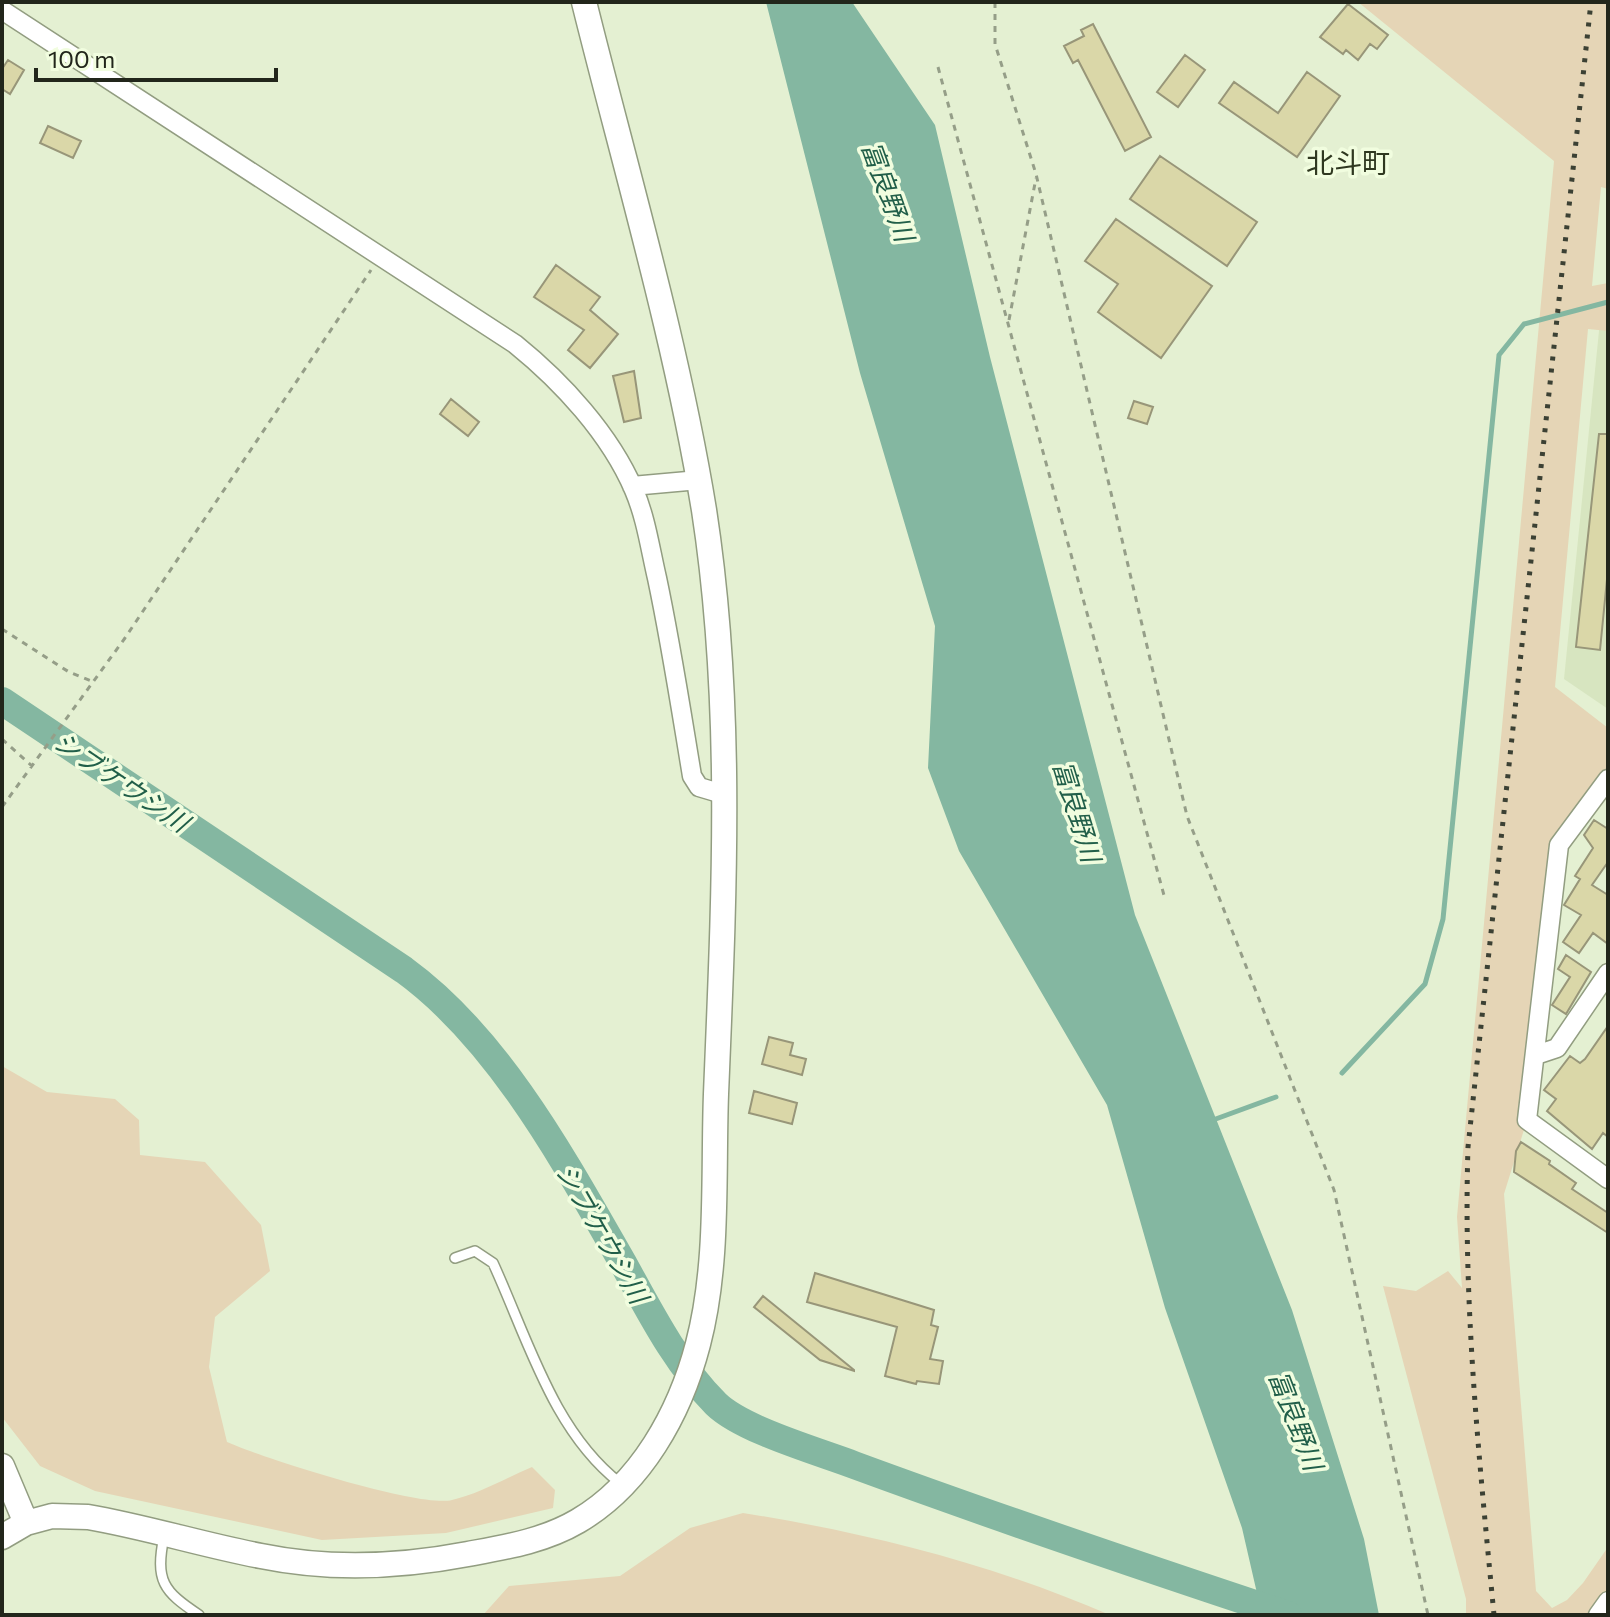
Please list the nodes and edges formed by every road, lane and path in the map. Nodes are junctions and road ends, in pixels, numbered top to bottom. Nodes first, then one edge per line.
1 (584, 2) edge
2 (995, 2) edge
3 (2, 10) edge
4 (938, 67) dead end
5 (1036, 174) junction
6 (381, 256) junction
7 (1009, 324) junction
8 (699, 480) junction
9 (632, 486) junction
10 (2, 629) edge
11 (94, 682) junction
12 (2, 739) edge
13 (32, 766) junction
14 (1608, 779) edge
15 (726, 795) junction
16 (2, 807) edge
17 (1165, 899) dead end
18 (1608, 973) edge
19 (1536, 1055) junction
20 (1608, 1179) edge
21 (455, 1258) dead end
22 (2, 1466) edge
23 (622, 1485) junction
24 (26, 1523) junction
25 (164, 1535) junction
26 (2, 1537) edge
27 (1608, 1601) edge
28 (199, 1615) edge
29 (1428, 1615) edge
30 (1598, 1615) edge

1 - 8 street
2 - 5 path
3 - 6 street
4 - 7 path
5 - 7 path
5 - 29 path
6 - 9 street
6 - 11 path
7 - 17 path
8 - 9 street
8 - 15 street
9 - 15 street
10 - 11 path
11 - 13 path
12 - 13 path
13 - 16 path
14 - 19 street
15 - 23 street
18 - 19 street
19 - 20 street
21 - 23 lane
22 - 24 street
23 - 25 street
24 - 25 street
24 - 26 street
25 - 28 lane
27 - 30 street

